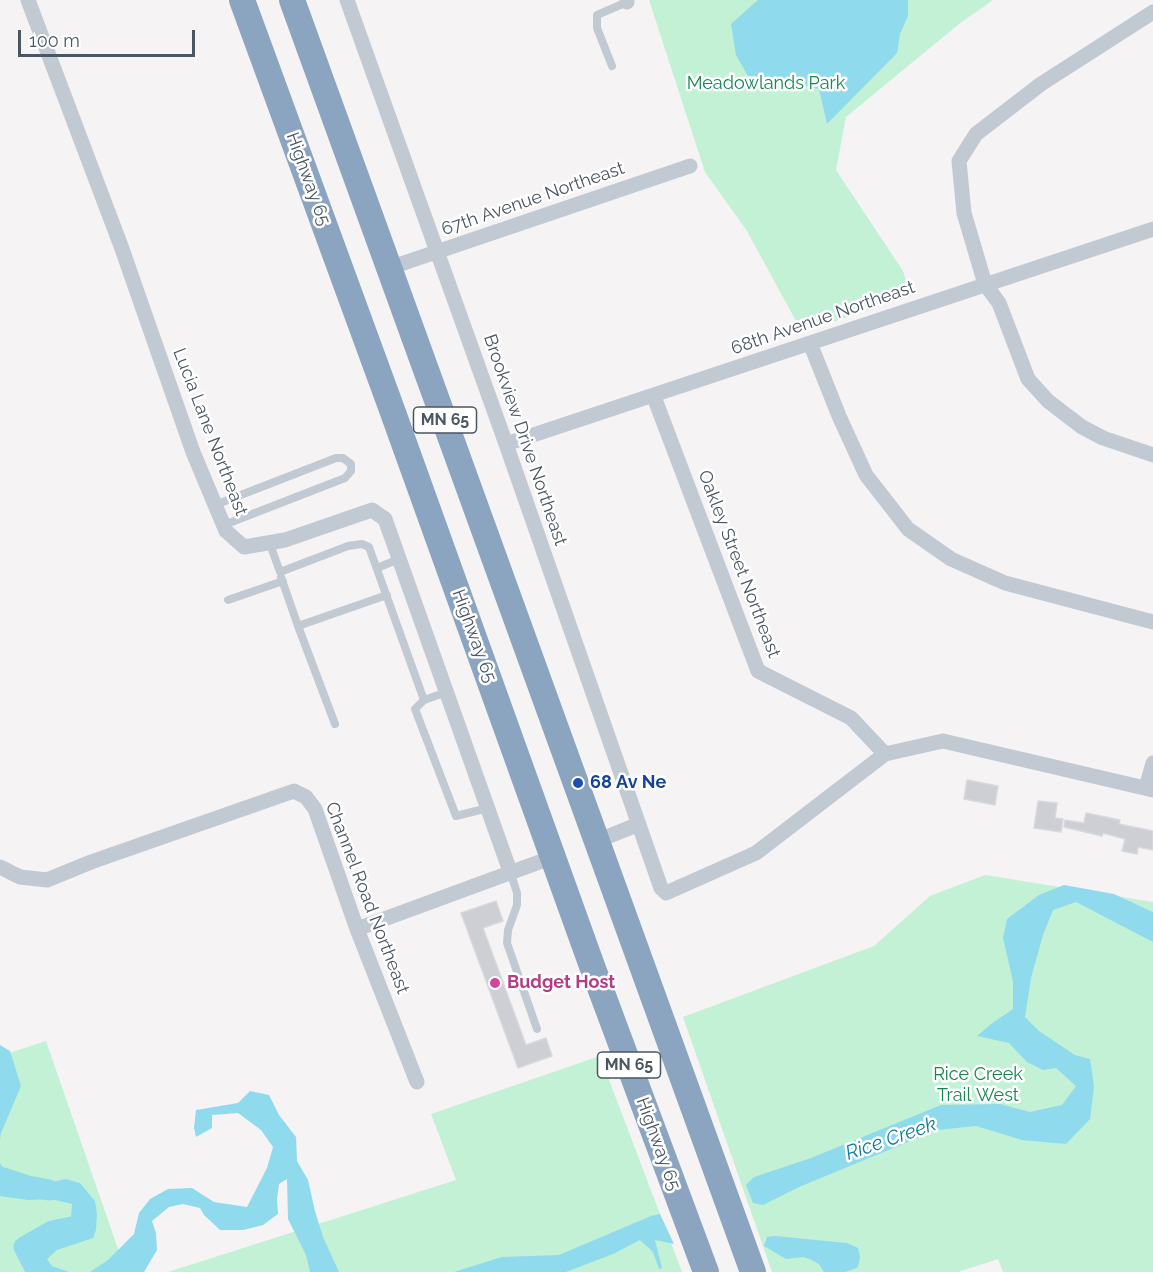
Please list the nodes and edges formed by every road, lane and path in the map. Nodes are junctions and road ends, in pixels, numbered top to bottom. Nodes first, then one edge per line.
1 (28, 0) edge
2 (242, 0) edge
3 (292, 0) edge
4 (347, 0) edge
5 (627, 1) edge
6 (1153, 12) edge
7 (612, 66) dead end
8 (690, 166) dead end
9 (1153, 230) edge
10 (438, 252) junction
11 (389, 268) junction
12 (985, 284) junction
13 (810, 343) junction
14 (654, 397) junction
15 (506, 444) junction
16 (1153, 455) edge
17 (215, 505) junction
18 (224, 525) junction
19 (270, 544) junction
20 (399, 559) junction
21 (377, 568) junction
22 (281, 576) junction
23 (387, 595) junction
24 (228, 600) dead end
25 (1153, 621) edge
26 (298, 626) junction
27 (447, 692) junction
28 (424, 700) junction
29 (335, 724) dead end
30 (885, 753) junction
31 (1153, 763) edge
32 (1150, 789) edge
33 (488, 808) junction
34 (639, 824) junction
35 (597, 841) junction
36 (553, 857) junction
37 (0, 867) edge
38 (511, 874) junction
39 (357, 929) junction
40 (537, 1029) dead end
41 (417, 1082) dead end
42 (706, 1272) edge
43 (753, 1272) edge

1 - 17 street, Lucia Lane Northeast
2 - 36 highway, Highway 65 / MN 65
3 - 11 highway, MN 65
4 - 10 street, Brookview Drive Northeast
5 - 7 lane
6 - 12 street
8 - 10 street, 67th Avenue Northeast
9 - 12 street, 68th Avenue Northeast
10 - 11 street, 67th Avenue Northeast
10 - 15 street, Brookview Drive Northeast
11 - 35 highway, MN 65
12 - 13 street, 68th Avenue Northeast
12 - 16 street
13 - 14 street, 68th Avenue Northeast
13 - 25 street
14 - 15 street, 68th Avenue Northeast
14 - 30 street, Oakley Street Northeast
15 - 34 street, Brookview Drive Northeast
17 - 18 street, Lucia Lane Northeast
17 - 18 lane
18 - 19 street, Lucia Lane Northeast
19 - 20 street, Lucia Lane Northeast
19 - 22 lane
20 - 21 lane
20 - 27 street, Lucia Lane Northeast
21 - 22 lane
21 - 23 lane
22 - 24 lane
22 - 26 lane
23 - 26 lane
23 - 28 lane
26 - 29 lane
27 - 28 lane
27 - 33 street, Lucia Lane Northeast
28 - 33 lane
30 - 32 street
30 - 34 street, Brookview Drive Northeast
31 - 32 street
33 - 38 street, Lucia Lane Northeast
34 - 35 street
35 - 43 highway, MN 65
36 - 38 street
36 - 42 highway, Highway 65 / MN 65
37 - 39 street, Channel Road Northeast
38 - 39 street
38 - 40 lane
39 - 41 street, Channel Road Northeast

